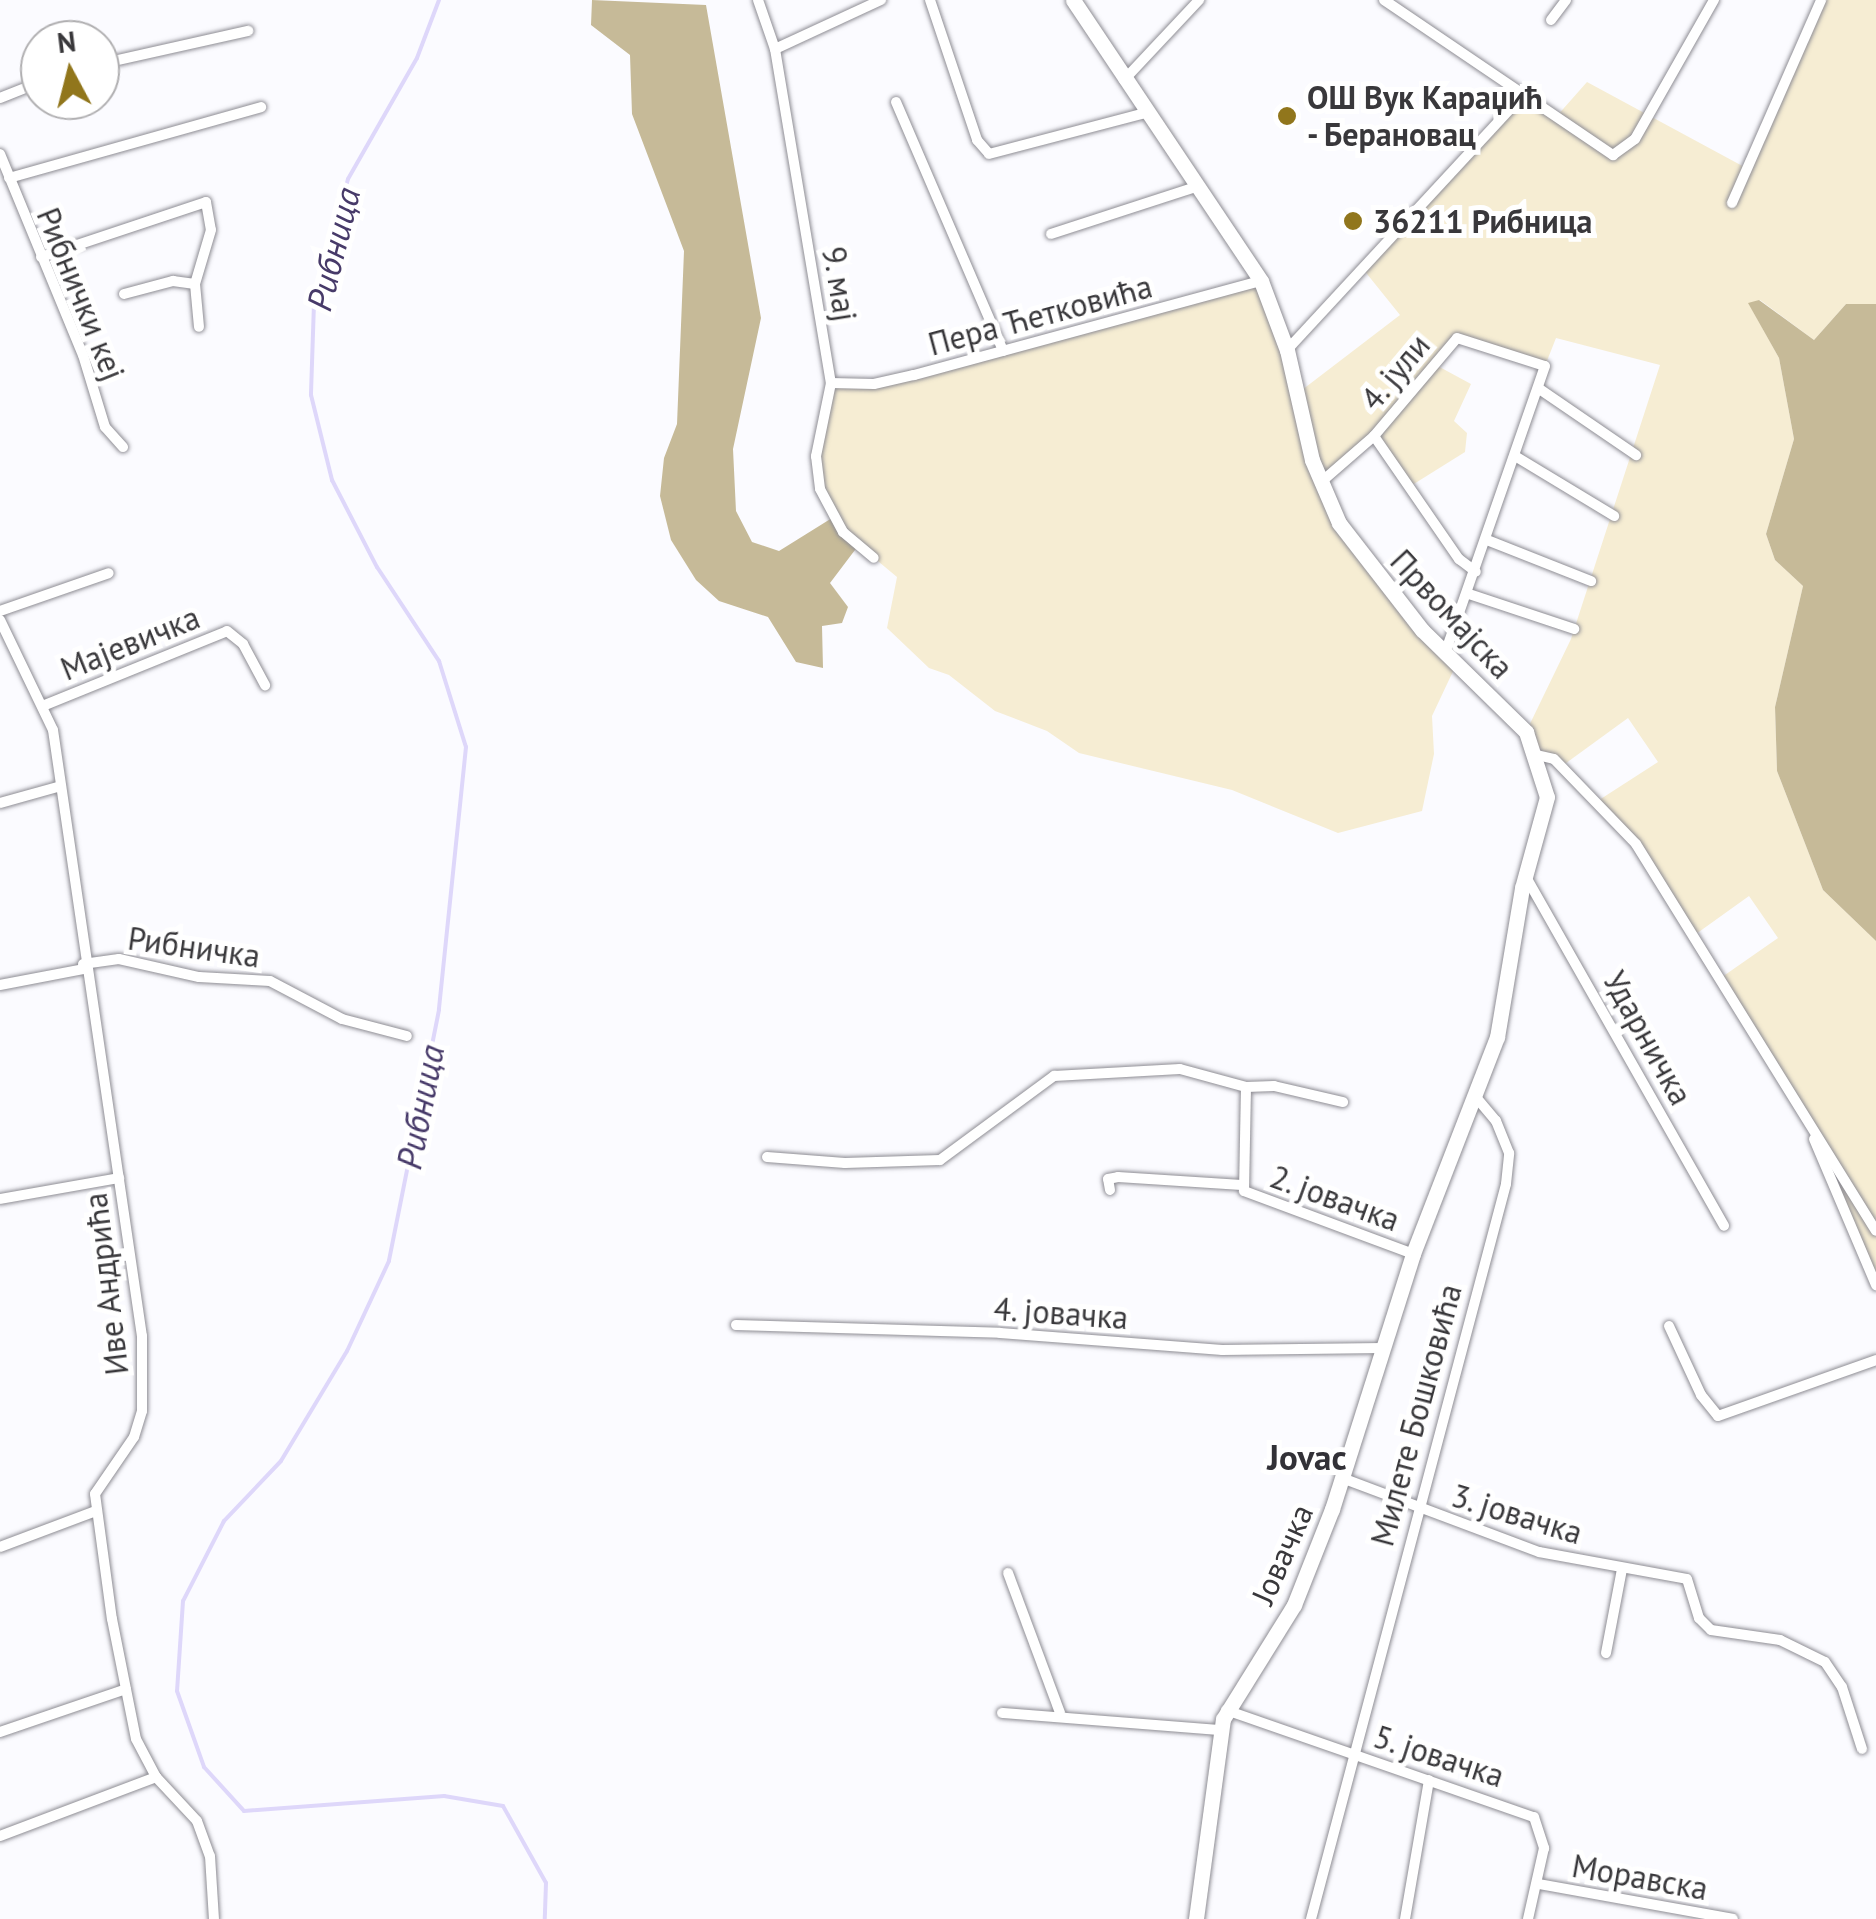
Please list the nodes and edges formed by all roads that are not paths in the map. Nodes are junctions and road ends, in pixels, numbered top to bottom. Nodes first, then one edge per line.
1 (758, 0) edge
2 (880, 0) edge
3 (930, 0) edge
4 (1074, 0) edge
5 (1199, 0) edge
6 (1384, 0) edge
7 (1566, 0) edge
8 (1714, 0) edge
9 (1820, 0) edge
10 (1552, 20) dead end
11 (248, 31) dead end
12 (775, 49) junction
13 (120, 60) edge
14 (1123, 81) junction
15 (1523, 95) junction
16 (896, 102) dead end
17 (261, 107) dead end
18 (1145, 113) junction
19 (0, 154) edge
20 (9, 178) junction
21 (1196, 186) junction
22 (1732, 203) dead end
23 (1050, 234) dead end
24 (41, 257) junction
25 (1261, 281) junction
26 (195, 284) junction
27 (124, 294) dead end
28 (199, 327) dead end
29 (1288, 350) junction
30 (1003, 351) junction
31 (831, 383) junction
32 (1538, 388) junction
33 (1374, 436) junction
34 (124, 447) dead end
35 (1636, 454) dead end
36 (1515, 456) junction
37 (1320, 484) junction
38 (1614, 516) dead end
39 (1487, 540) junction
40 (874, 558) dead end
41 (1476, 572) junction
42 (109, 573) dead end
43 (1591, 581) dead end
44 (1469, 594) junction
45 (0, 611) edge
46 (0, 620) edge
47 (1574, 630) dead end
48 (1445, 653) junction
49 (265, 685) dead end
50 (45, 705) junction
51 (1537, 755) junction
52 (61, 786) junction
53 (0, 803) edge
54 (1526, 877) junction
55 (84, 967) junction
56 (0, 985) edge
57 (408, 1036) dead end
58 (1246, 1087) junction
59 (1475, 1096) junction
60 (1344, 1102) dead end
61 (1802, 1110) junction
62 (767, 1157) dead end
63 (119, 1178) junction
64 (1242, 1185) junction
65 (1110, 1190) dead end
66 (0, 1199) edge
67 (1724, 1226) dead end
68 (1876, 1230) edge
69 (1414, 1254) junction
70 (1876, 1285) edge
71 (736, 1325) dead end
72 (1669, 1326) dead end
73 (1383, 1348) junction
74 (1876, 1360) edge
75 (1342, 1478) junction
76 (1416, 1508) junction
77 (96, 1511) junction
78 (0, 1547) edge
79 (1622, 1569) junction
80 (1008, 1573) dead end
81 (1606, 1653) dead end
82 (126, 1689) junction
83 (1226, 1710) junction
84 (1002, 1713) dead end
85 (1060, 1713) junction
86 (1220, 1730) junction
87 (0, 1732) edge
88 (1862, 1748) dead end
89 (1350, 1754) junction
90 (156, 1777) junction
91 (1430, 1780) junction
92 (0, 1836) edge
93 (1539, 1884) junction
94 (214, 1919) edge
95 (1196, 1919) edge
96 (1310, 1919) edge
97 (1405, 1919) edge
98 (1528, 1919) edge
99 (1733, 1919) edge

1 - 12 street, 9. мај
2 - 12 street
3 - 18 street
4 - 14 main road, Првомајска
5 - 14 street
6 - 15 street
7 - 10 street
8 - 15 street
9 - 22 street
11 - 13 street
12 - 31 street, 9. мај
14 - 18 main road, Првомајска
15 - 29 street
16 - 30 street
17 - 20 street
18 - 21 main road, Првомајска
19 - 20 street, Рибнички кеј
20 - 24 street, Рибнички кеј
21 - 23 street
21 - 25 main road, Првомајска
24 - 26 street
24 - 34 street, Рибнички кеј
25 - 29 main road, Првомајска
25 - 30 street, Пера Ћетковића
26 - 27 street
26 - 28 street
29 - 37 main road, Првомајска
30 - 31 street, Пера Ћетковића
31 - 40 street, 9. мај
32 - 33 street, 4. јули
32 - 35 street, 4. јули
32 - 36 street
33 - 37 street, 4. јули
33 - 41 street, 4. јули
36 - 38 street
36 - 39 street
37 - 48 main road, Првомајска
39 - 41 street
39 - 43 street
41 - 44 street
42 - 45 street
44 - 47 street, Првомајска
44 - 48 street
46 - 50 street, Иве Андрића
48 - 51 main road, Првомајска
49 - 50 street, Мајевичка
50 - 52 street, Иве Андрића
51 - 54 main road, Првомајска
51 - 61 street
52 - 53 street
52 - 55 street, Иве Андрића
54 - 59 main road, Првомајска
54 - 67 street, Ударничка
55 - 56 street, Рибничка
55 - 57 street, Рибничка
55 - 63 street, Иве Андрића
58 - 60 street
58 - 62 street
58 - 64 street, 2. јовачка
59 - 69 main road, Јовачка
59 - 76 street, Милете Бошковића
61 - 68 street
61 - 70 street
63 - 66 street
63 - 77 street, Иве Андрића
64 - 65 street, 2. јовачка
64 - 69 street, 2. јовачка
69 - 73 main road, Јовачка
71 - 73 street, 4. јовачка
72 - 74 street
73 - 75 main road, Јовачка
75 - 76 street, 3. јовачка
75 - 83 main road, Јовачка
76 - 79 street, 3. јовачка
76 - 89 street, Милете Бошковића
77 - 78 street
77 - 82 street
79 - 81 street, 3. јовачка
79 - 88 street, 3. јовачка
80 - 85 street
82 - 87 street
82 - 90 street
83 - 86 main road, Јовачка
83 - 89 street, 5. јовачка
84 - 85 street
85 - 86 street
86 - 95 main road, Јовачка
89 - 91 street, 5. јовачка
89 - 96 street, Милете Бошковића
90 - 92 street
90 - 94 street
91 - 93 street, 5. јовачка
91 - 97 street
93 - 98 street, 5. јовачка
93 - 99 street, Моравска

